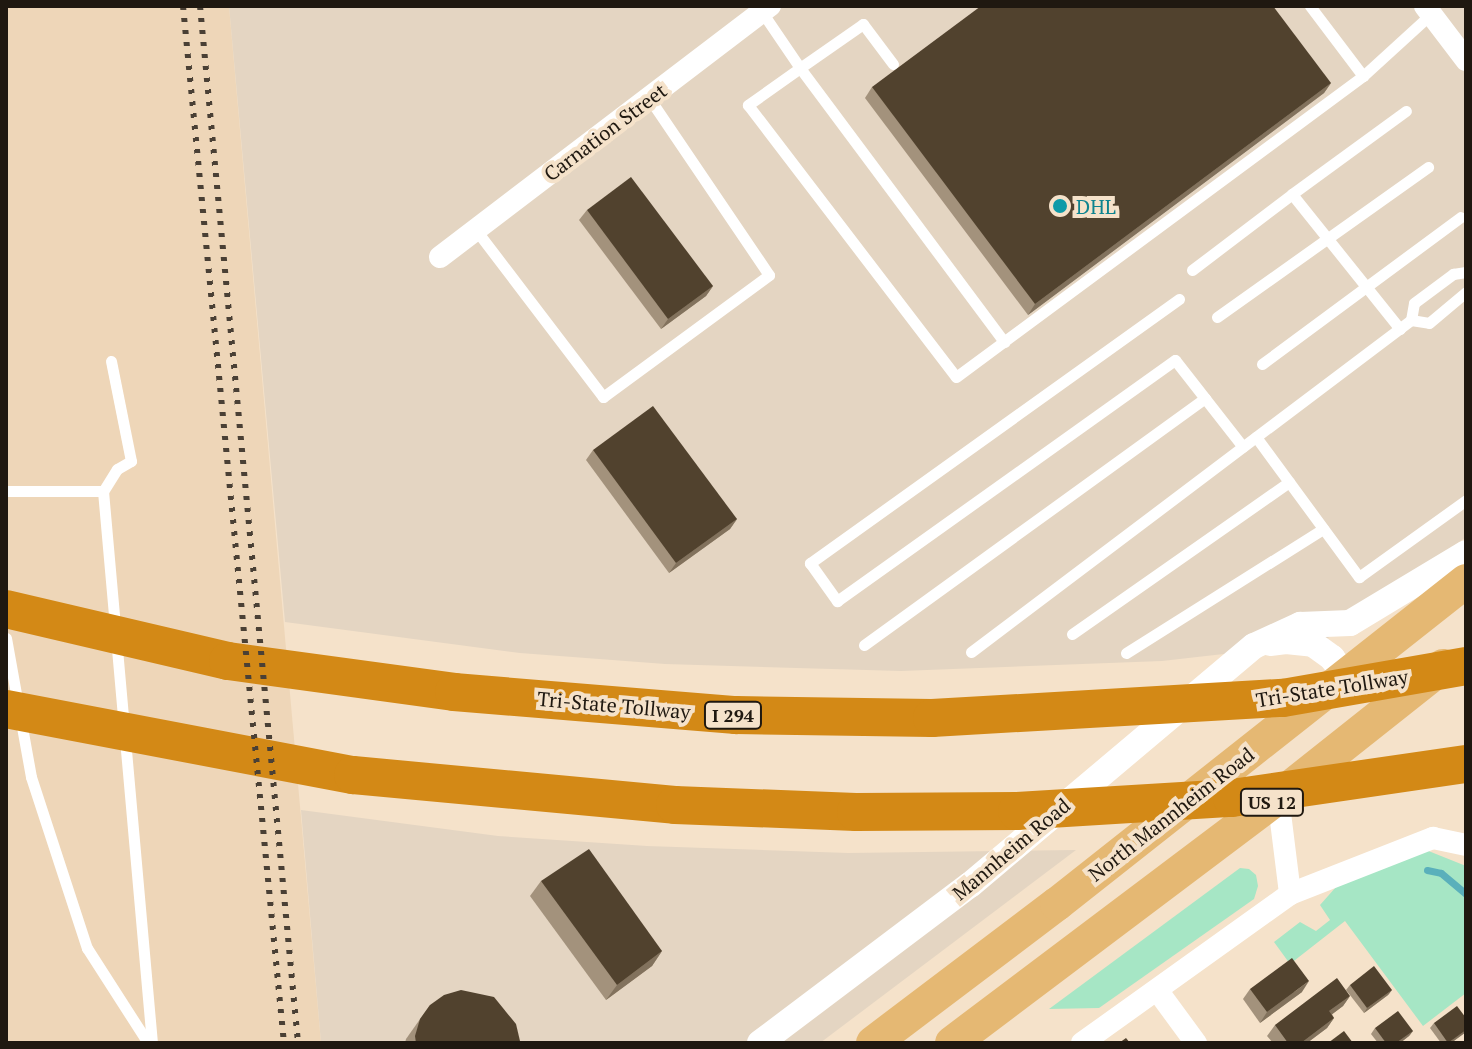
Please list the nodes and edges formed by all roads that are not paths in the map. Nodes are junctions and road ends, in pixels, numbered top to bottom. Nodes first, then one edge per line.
1 (1310, 6) edge
2 (766, 9) edge
3 (1428, 10) edge
4 (1466, 60) edge
5 (893, 64) dead end
6 (800, 68) junction
7 (1363, 76) junction
8 (649, 98) junction
9 (1406, 111) dead end
10 (1428, 167) dead end
11 (1292, 194) junction
12 (1461, 217) dead end
13 (476, 230) junction
14 (1328, 239) junction
15 (440, 257) dead end
16 (1192, 270) dead end
17 (1466, 272) edge
18 (1366, 287) junction
19 (1466, 292) edge
20 (1179, 299) dead end
21 (1217, 317) dead end
22 (1411, 320) junction
23 (1400, 329) junction
24 (1004, 342) junction
25 (111, 361) dead end
26 (1262, 364) dead end
27 (1205, 398) junction
28 (1256, 437) junction
29 (1243, 447) junction
30 (1289, 482) junction
31 (6, 491) edge
32 (103, 491) junction
33 (1466, 500) edge
34 (1323, 529) junction
35 (1466, 553) edge
36 (1466, 581) edge
37 (6, 609) edge
38 (1072, 634) dead end
39 (6, 638) edge
40 (864, 645) dead end
41 (1254, 646) junction
42 (1466, 648) edge
43 (971, 652) dead end
44 (1126, 653) dead end
45 (1466, 666) edge
46 (1347, 677) junction
47 (6, 709) edge
48 (1466, 764) edge
49 (1278, 797) junction
50 (1466, 845) edge
51 (1290, 894) junction
52 (1157, 990) junction
53 (150, 1043) edge
54 (760, 1043) edge
55 (873, 1043) edge
56 (952, 1043) edge
57 (1082, 1043) edge
58 (1196, 1043) edge

1 - 7 lane
2 - 6 lane
2 - 8 street, Carnation Street
3 - 4 street
3 - 7 lane
5 - 6 lane
6 - 24 lane
6 - 24 lane
7 - 24 lane
8 - 13 street, Carnation Street
8 - 13 lane
9 - 11 lane
10 - 14 lane
11 - 14 lane
11 - 16 lane
12 - 18 lane
13 - 15 street, Carnation Street
14 - 18 lane
14 - 21 lane
17 - 22 lane
18 - 23 lane
18 - 26 lane
19 - 22 lane
20 - 27 lane
22 - 23 lane
23 - 28 lane
25 - 32 lane
27 - 29 lane
27 - 40 lane
28 - 29 lane
28 - 30 lane
29 - 43 lane
30 - 34 lane
30 - 38 lane
31 - 32 lane
32 - 53 lane
33 - 34 lane
34 - 44 lane
35 - 41 street, Mannheim Road
36 - 46 main road, North Mannheim Road / US 12
37 - 45 highway, Tri-State Tollway / I 294
39 - 53 lane
41 - 46 street
41 - 54 street, Mannheim Road
42 - 49 main road, US 12
46 - 55 main road, North Mannheim Road / US 12
47 - 48 highway
49 - 51 street
49 - 56 main road, US 12
50 - 51 street
51 - 52 street
52 - 57 street
52 - 58 street

